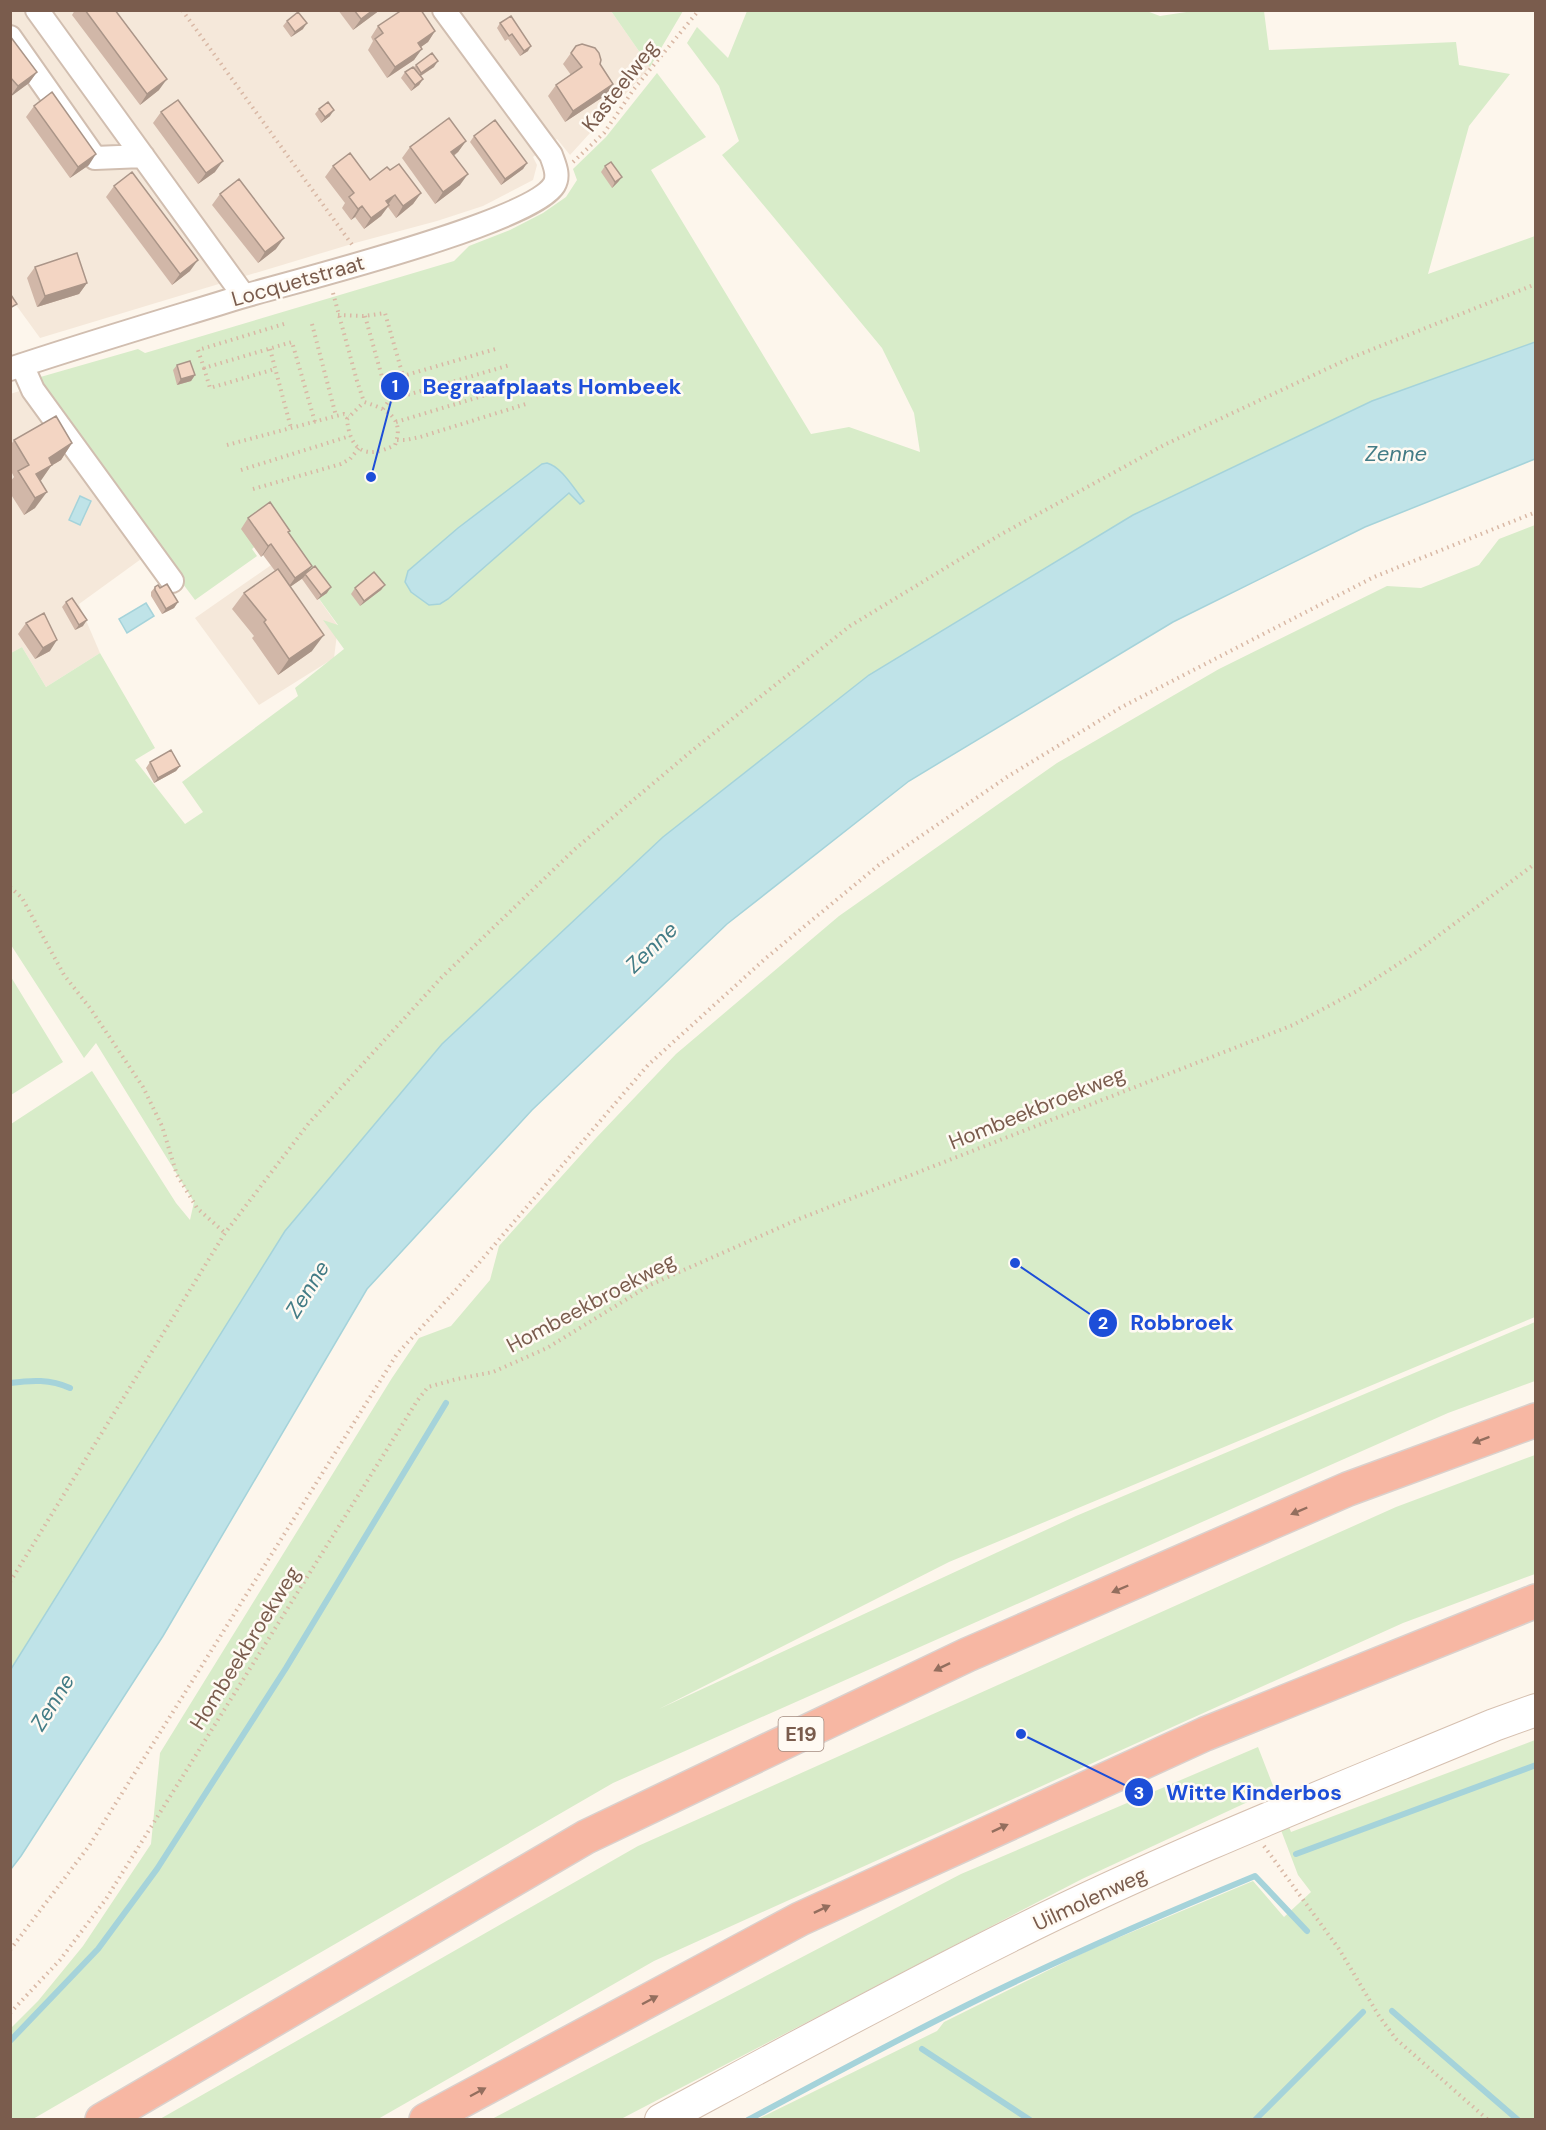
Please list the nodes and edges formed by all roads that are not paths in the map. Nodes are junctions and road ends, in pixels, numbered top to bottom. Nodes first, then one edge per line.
1 (37, 10) edge
2 (444, 10) edge
3 (10, 37) edge
4 (143, 156) junction
5 (244, 296) junction
6 (16, 367) edge
7 (172, 581) dead end
8 (1536, 1420) edge
9 (1536, 1601) edge
10 (1536, 1710) edge
11 (102, 2120) edge
12 (426, 2120) edge
13 (661, 2120) edge

1 - 4 street
2 - 5 street, Locquetstraat
3 - 4 street
4 - 5 street
5 - 6 street, Locquetstraat
6 - 7 street, Locquetstraat
8 -> 11 highway, E19
12 -> 9 highway
10 - 13 main road, Uilmolenweg

